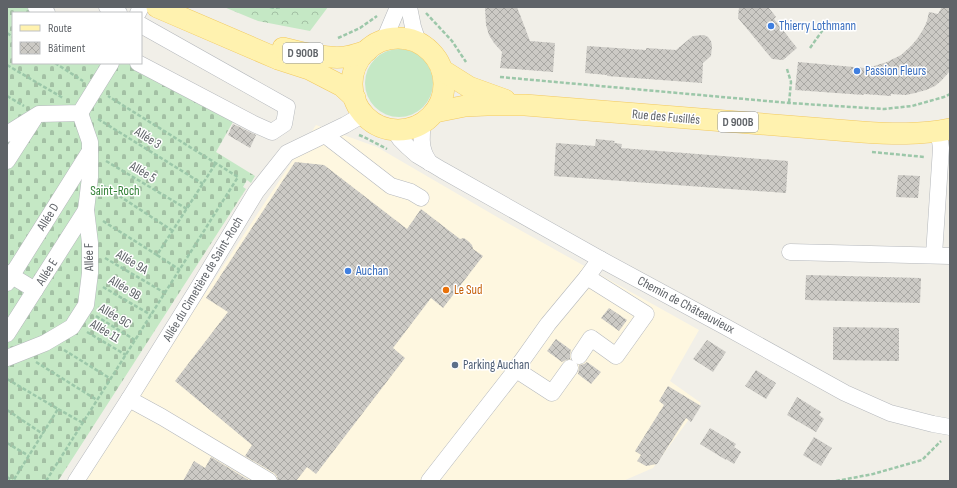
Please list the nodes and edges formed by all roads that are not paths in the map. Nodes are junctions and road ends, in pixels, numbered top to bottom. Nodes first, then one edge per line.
1 (36, 7) edge
2 (107, 7) edge
3 (157, 7) edge
4 (403, 8) edge
5 (45, 12) edge
6 (116, 12) edge
7 (142, 26) edge
8 (239, 42) junction
9 (418, 42) junction
10 (375, 46) junction
11 (110, 64) edge
12 (140, 64) edge
13 (442, 70) junction
14 (525, 105) junction
15 (359, 106) junction
16 (82, 111) junction
17 (35, 116) junction
18 (429, 117) junction
19 (394, 130) junction
20 (943, 130) edge
21 (7, 134) edge
22 (325, 135) junction
23 (90, 151) junction
24 (7, 161) edge
25 (430, 163) junction
26 (421, 198) dead end
27 (86, 210) junction
28 (790, 252) dead end
29 (934, 255) junction
30 (950, 256) edge
31 (600, 259) junction
32 (9, 277) edge
33 (587, 277) junction
34 (35, 290) junction
35 (7, 334) edge
36 (14, 355) edge
37 (515, 369) junction
38 (129, 398) junction
39 (948, 432) edge
40 (76, 481) edge
41 (269, 481) edge
42 (429, 481) edge

1 - 5 street
2 - 6 street
3 - 8 main road, D 900B
4 - 9 street
4 - 10 street
7 - 12 street
8 - 10 main road, D 900B
8 - 15 main road, D 900B
9 - 10 main road
9 - 13 main road
10 - 15 main road
11 - 16 street
13 - 14 main road, Rue des Fusillés / D 900B
13 - 18 main road
14 - 18 main road, Rue des Fusillés / D 900B
14 - 20 main road, Rue des Fusillés / D 900B
15 - 19 main road
15 - 22 street, Allée du Cimetière de Saint-Roch
16 - 17 street
16 - 23 street, Allée F
17 - 21 street
17 - 24 street
18 - 19 main road
18 - 25 street
19 - 25 street, Chemin de Châteauvieux
20 - 29 street
22 - 26 street
22 - 38 street, Allée du Cimetière de Saint-Roch
23 - 27 street, Allée F
23 - 32 street, Allée D
25 - 31 street, Chemin de Châteauvieux
27 - 34 street, Allée E
27 - 36 street, Allée F
28 - 29 street
29 - 30 street
31 - 33 street
31 - 39 street, Chemin de Châteauvieux
32 - 34 street
33 - 37 street
33 - 37 street
34 - 35 street, Allée E
37 - 42 street
38 - 40 street, Allée du Cimetière de Saint-Roch
38 - 41 street

